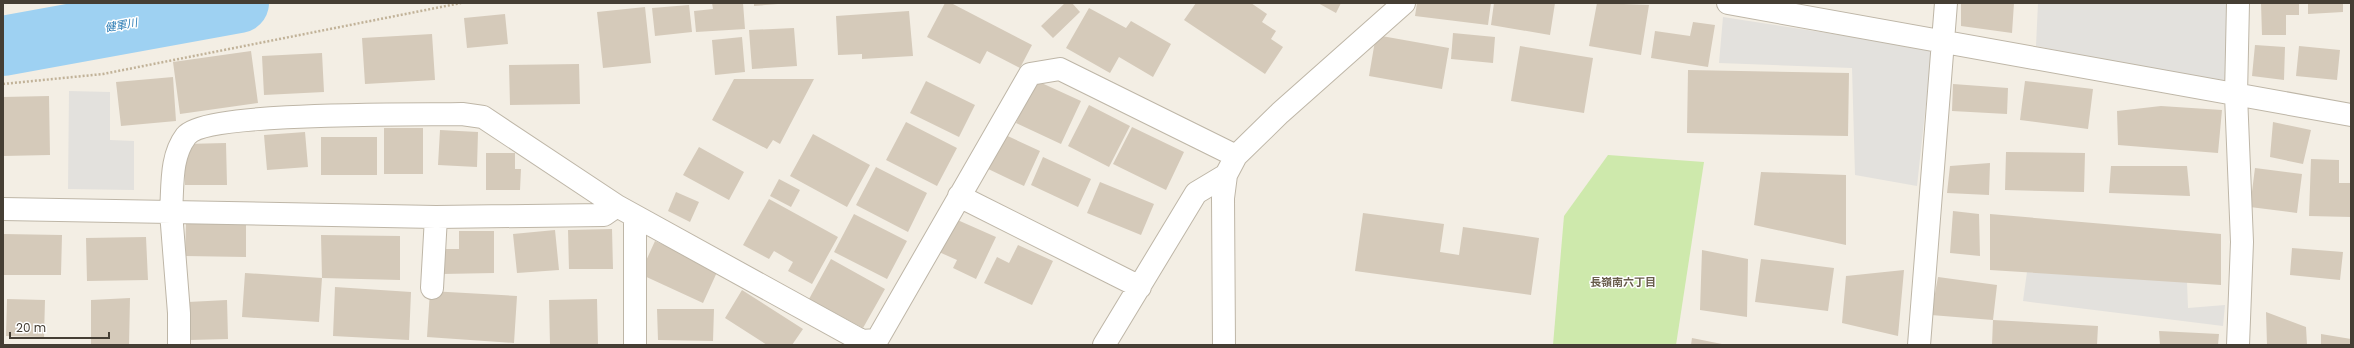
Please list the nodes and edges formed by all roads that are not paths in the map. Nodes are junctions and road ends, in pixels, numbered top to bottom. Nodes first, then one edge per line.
1 (1404, 3) edge
2 (1728, 3) edge
3 (1946, 3) edge
4 (2238, 3) edge
5 (1944, 42) junction
6 (2236, 95) junction
7 (2351, 115) edge
8 (1231, 166) junction
9 (959, 196) junction
10 (3, 209) edge
11 (171, 212) junction
12 (626, 212) junction
13 (436, 217) junction
14 (1140, 287) junction
15 (432, 288) dead end
16 (178, 345) edge
17 (635, 345) edge
18 (1104, 345) edge
19 (1224, 345) edge
20 (1919, 345) edge
21 (2238, 345) edge

1 - 8 street
2 - 5 street
3 - 5 street
4 - 6 street
5 - 6 street
5 - 20 street
6 - 7 street
6 - 21 street
8 - 9 street
8 - 14 street
8 - 19 street
9 - 12 street
9 - 14 street
10 - 11 street
11 - 12 street
11 - 13 street
11 - 16 street
12 - 13 street
12 - 17 street
13 - 15 street
14 - 18 street

